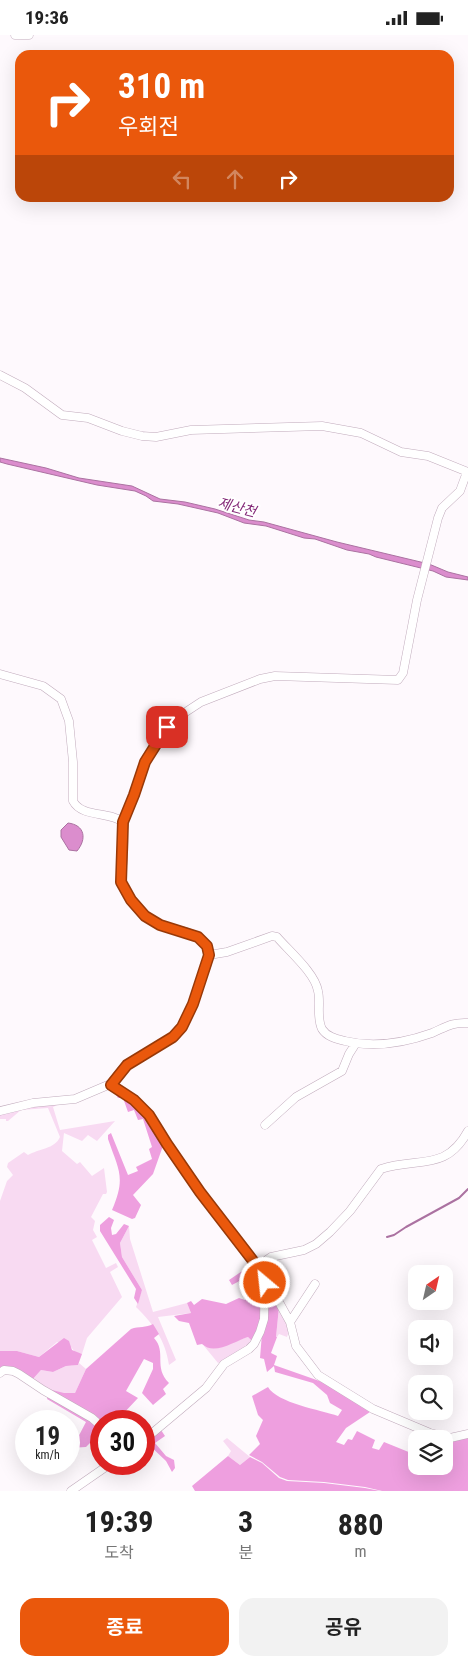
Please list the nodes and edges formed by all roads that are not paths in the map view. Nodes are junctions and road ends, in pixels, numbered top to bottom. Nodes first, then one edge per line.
1 (15, 35) edge
2 (29, 35) edge
3 (0, 375) edge
4 (468, 472) edge
5 (0, 674) edge
6 (123, 822) junction
7 (209, 955) junction
8 (468, 1023) edge
9 (356, 1043) junction
10 (111, 1085) junction
11 (0, 1111) edge
12 (266, 1125) dead end
13 (468, 1131) edge
14 (258, 1266) junction
15 (264, 1275) junction
16 (315, 1284) dead end
17 (290, 1321) junction
18 (0, 1373) edge
19 (90, 1416) edge
20 (155, 1431) edge
21 (468, 1434) edge
22 (94, 1475) edge
23 (71, 1491) edge

1 - 2 street
3 - 4 street
4 - 6 street
5 - 6 street
6 - 7 street
7 - 9 street
7 - 10 street
8 - 9 street
9 - 12 street
10 - 11 street
10 - 14 street
13 - 14 street
14 - 15 street
15 - 17 street
15 - 20 street
16 - 17 street
17 - 21 street
18 - 19 street
22 - 23 street

